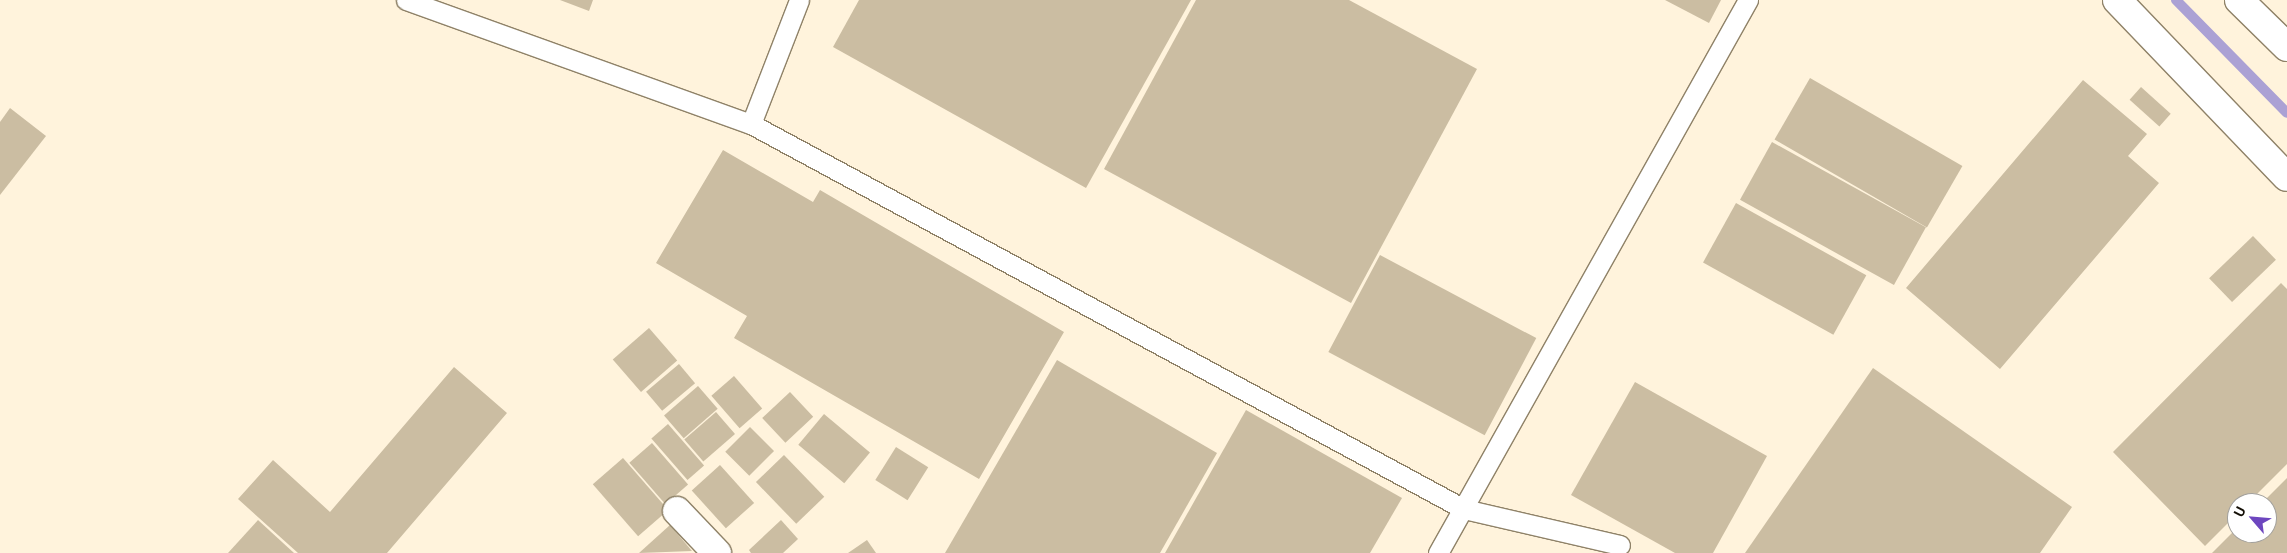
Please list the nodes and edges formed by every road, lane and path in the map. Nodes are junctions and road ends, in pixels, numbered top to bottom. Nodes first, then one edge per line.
1 (406, 0) edge
2 (799, 0) edge
3 (1748, 0) edge
4 (2117, 0) edge
5 (2239, 0) edge
6 (2287, 47) edge
7 (751, 124) junction
8 (2287, 177) edge
9 (1464, 509) junction
10 (677, 511) dead end
11 (1620, 545) dead end
12 (718, 553) edge
13 (1438, 553) edge

1 - 7 lane
2 - 7 lane
3 - 9 lane
4 - 8 street
5 - 6 street
7 - 9 lane
9 - 11 lane
9 - 13 lane
10 - 12 street

